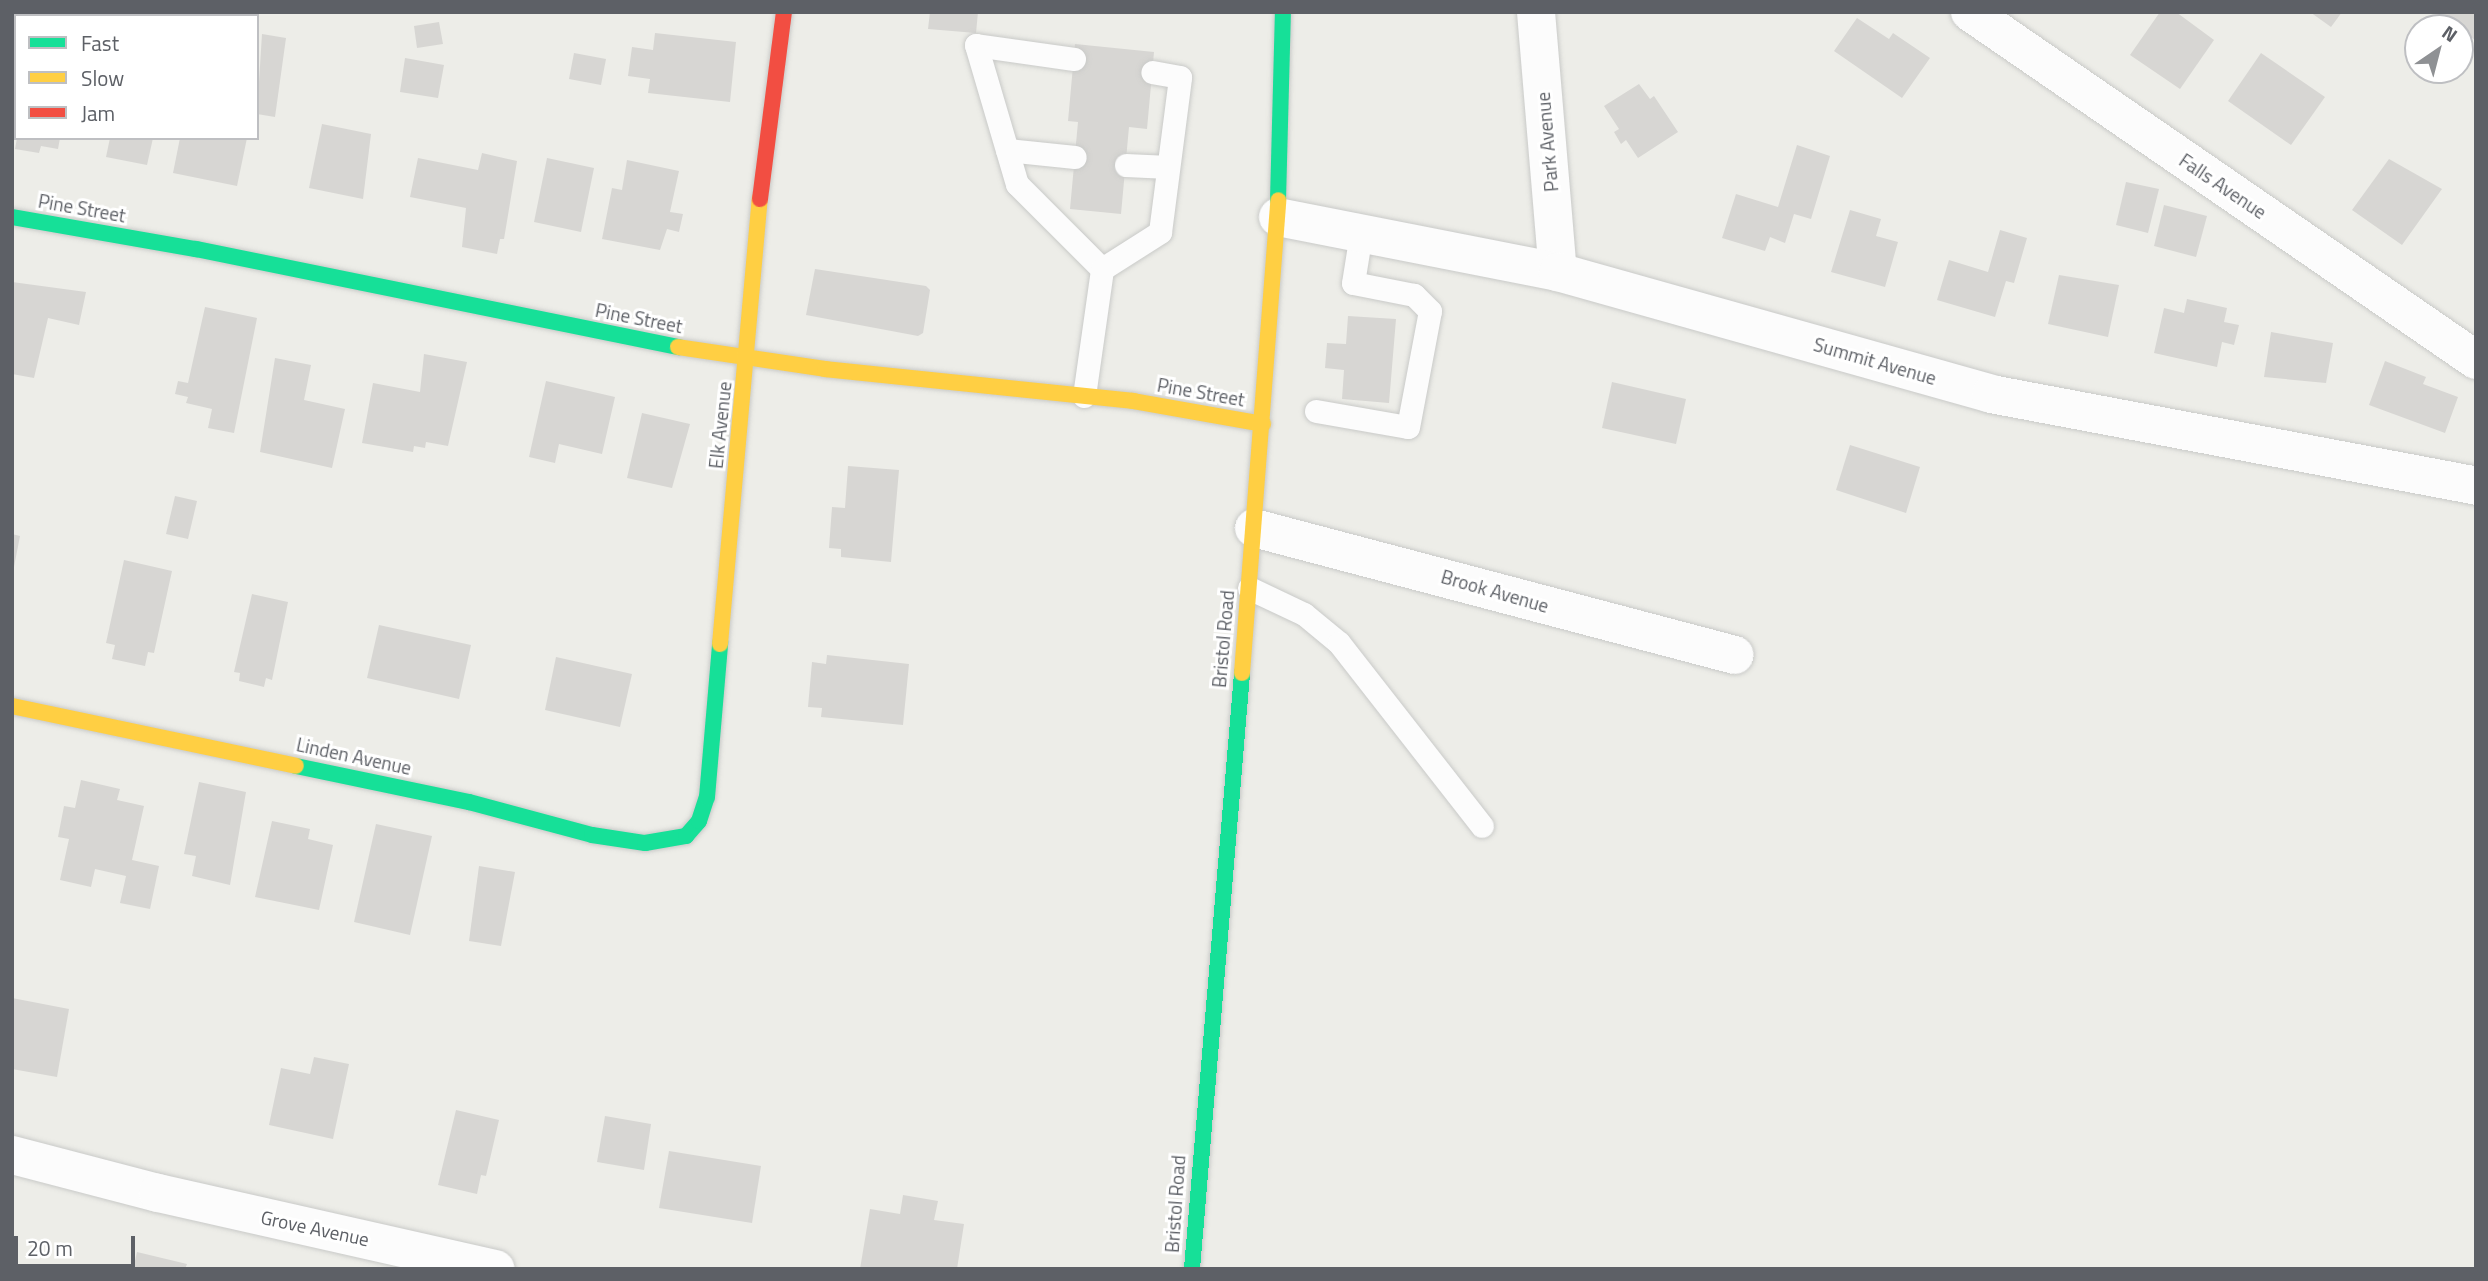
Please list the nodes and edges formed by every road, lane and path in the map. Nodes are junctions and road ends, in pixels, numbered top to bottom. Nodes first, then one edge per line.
1 (784, 12) edge
2 (1283, 12) edge
3 (1536, 12) edge
4 (1970, 12) edge
5 (1074, 59) dead end
6 (1152, 72) dead end
7 (1007, 150) junction
8 (1075, 157) dead end
9 (1126, 165) dead end
10 (1168, 167) junction
11 (12, 217) edge
12 (1278, 218) junction
13 (1361, 233) junction
14 (1102, 269) junction
15 (1558, 272) junction
16 (747, 358) junction
17 (2476, 360) edge
18 (1084, 396) junction
19 (1316, 411) dead end
20 (1263, 424) junction
21 (2476, 486) edge
22 (1254, 528) junction
23 (1249, 588) junction
24 (1735, 655) dead end
25 (12, 706) edge
26 (1482, 826) dead end
27 (686, 836) joint
28 (12, 1155) edge
29 (496, 1269) edge
30 (1192, 1269) edge

1 - 16 street, Elk Avenue
2 - 12 street, Bristol Road
3 - 15 street, Park Avenue
4 - 17 street, Falls Avenue
5 - 7 lane
6 - 10 lane
7 - 8 lane
7 - 14 lane
9 - 10 lane
10 - 14 lane
11 - 16 street, Pine Street
12 - 13 street, Summit Avenue
12 - 20 street, Bristol Road
13 - 15 street, Summit Avenue
13 - 19 lane
14 - 18 lane
15 - 21 street, Summit Avenue
16 - 18 street, Pine Street
16 - 27 street, Elk Avenue
18 - 20 street, Pine Street
20 - 22 street, Bristol Road
22 - 23 street, Bristol Road
22 - 24 street, Brook Avenue
23 - 26 lane
23 - 30 street, Bristol Road
25 - 27 street, Linden Avenue
28 - 29 street, Grove Avenue

